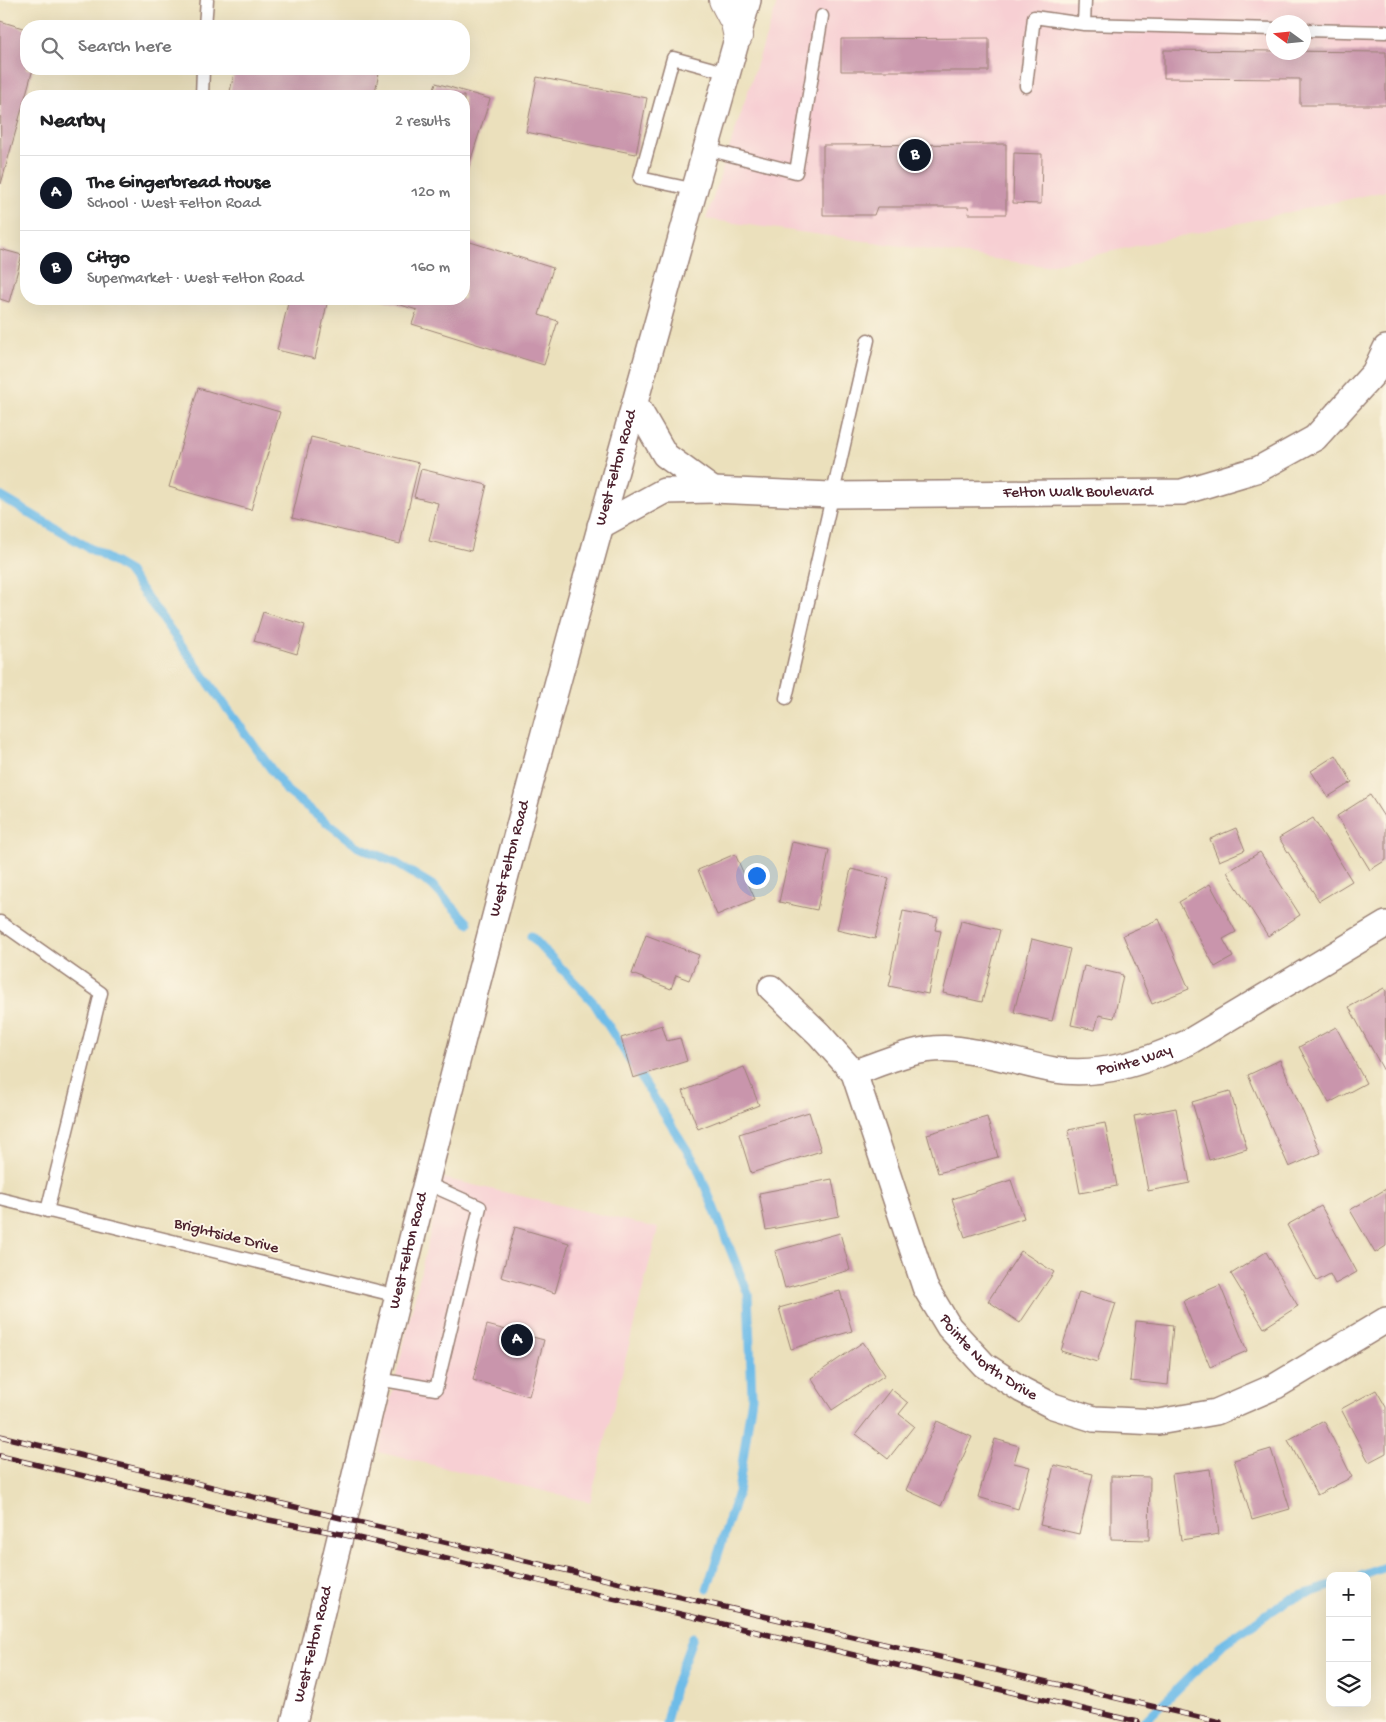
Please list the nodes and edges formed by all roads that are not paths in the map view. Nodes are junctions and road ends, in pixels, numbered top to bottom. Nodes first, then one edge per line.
1 (207, 0) edge
2 (723, 0) edge
3 (748, 0) edge
4 (1085, 0) edge
5 (822, 16) dead end
6 (205, 20) edge
7 (1084, 24) junction
8 (1266, 29) edge
9 (1311, 30) edge
10 (1386, 32) edge
11 (738, 37) junction
12 (728, 74) junction
13 (203, 75) edge
14 (1026, 86) dead end
15 (202, 90) edge
16 (707, 150) junction
17 (696, 190) junction
18 (868, 340) dead end
19 (1386, 348) edge
20 (635, 404) junction
21 (713, 490) junction
22 (831, 495) junction
23 (600, 526) junction
24 (786, 698) dead end
25 (0, 922) edge
26 (1386, 924) edge
27 (771, 988) dead end
28 (854, 1073) junction
29 (426, 1184) junction
30 (0, 1199) edge
31 (47, 1211) junction
32 (398, 1296) junction
33 (1386, 1320) edge
34 (378, 1379) junction
35 (294, 1722) edge

1 - 6 lane
2 - 11 main road
3 - 11 street, West Felton Road
4 - 7 lane
5 - 16 lane
7 - 8 lane
7 - 14 lane
9 - 10 lane
11 - 12 street, West Felton Road
12 - 16 street, West Felton Road
12 - 17 lane
13 - 15 lane
16 - 17 street, West Felton Road
17 - 20 street, West Felton Road
18 - 22 lane
19 - 22 street, Felton Walk Boulevard
20 - 21 street
20 - 23 street, West Felton Road
21 - 22 street, Felton Walk Boulevard
21 - 23 street, Felton Walk Boulevard
22 - 24 lane
23 - 29 street, West Felton Road
25 - 31 lane
26 - 28 street, Pointe Way
27 - 28 street, Pointe North Drive
28 - 33 street, Pointe North Drive
29 - 32 street, West Felton Road
29 - 34 lane
30 - 31 lane, Brightside Drive
31 - 32 lane, Brightside Drive
32 - 34 street, West Felton Road
34 - 35 street, West Felton Road

